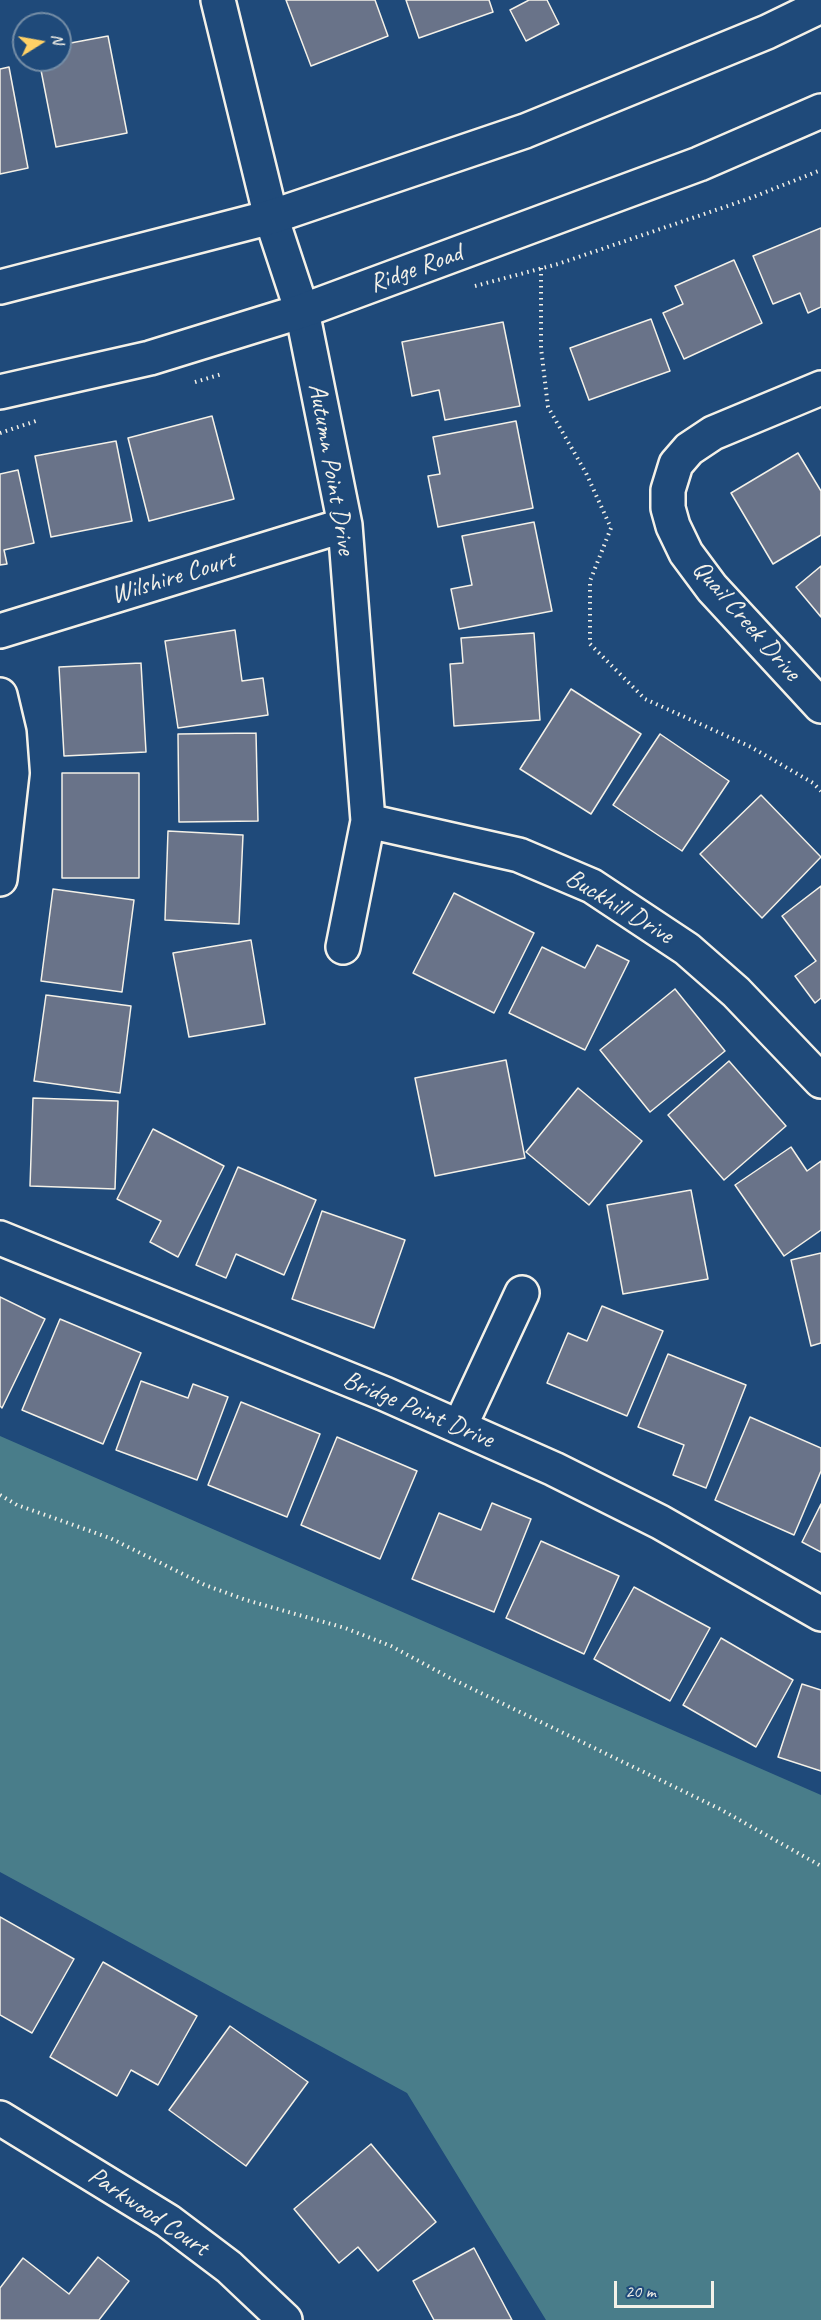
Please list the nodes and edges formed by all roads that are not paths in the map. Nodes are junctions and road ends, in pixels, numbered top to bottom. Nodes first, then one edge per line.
1 (218, 0) edge
2 (821, 6) edge
3 (821, 111) edge
4 (272, 217) junction
5 (0, 287) edge
6 (302, 311) junction
7 (821, 388) edge
8 (0, 393) edge
9 (345, 525) junction
10 (0, 631) edge
11 (0, 695) edge
12 (821, 706) edge
13 (368, 821) junction
14 (0, 879) edge
15 (343, 947) dead end
16 (821, 1082) edge
17 (0, 1238) edge
18 (522, 1293) dead end
19 (460, 1426) junction
20 (821, 1614) edge
21 (0, 2118) edge
22 (285, 2320) edge

1 - 4 street, Autumn Point Drive
2 - 4 street
3 - 6 street, Ridge Road
4 - 5 street
4 - 6 street, Autumn Point Drive
6 - 8 street, Ridge Road
6 - 9 street, Autumn Point Drive
7 - 12 street, Quail Creek Drive
9 - 10 street, Wilshire Court
9 - 13 street, Autumn Point Drive
11 - 14 street
13 - 15 street, Autumn Point Drive
13 - 16 street, Buckhill Drive
17 - 19 street, Bridge Point Drive
18 - 19 street
19 - 20 street, Bridge Point Drive
21 - 22 street, Parkwood Court

